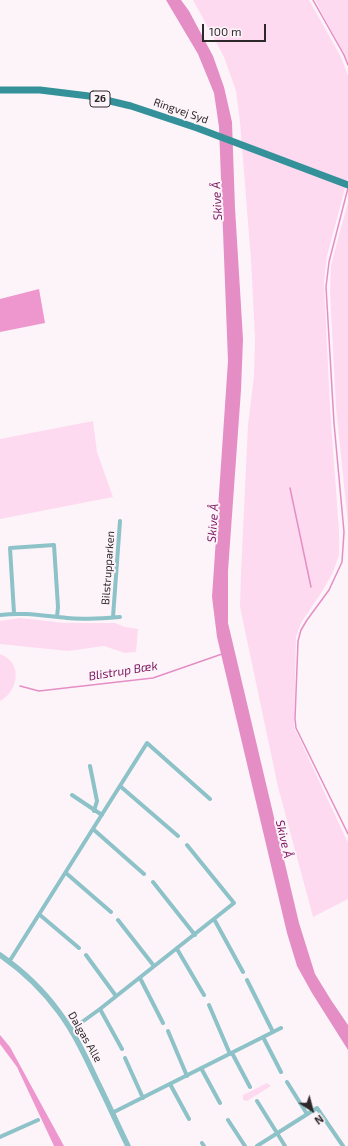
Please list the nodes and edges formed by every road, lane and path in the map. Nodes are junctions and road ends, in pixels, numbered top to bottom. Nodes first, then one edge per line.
1 (0, 90) edge
2 (348, 184) edge
3 (120, 521) dead end
4 (14, 613) junction
5 (0, 616) edge
6 (57, 617) junction
7 (113, 617) junction
8 (120, 617) dead end
9 (90, 766) dead end
10 (120, 786) junction
11 (72, 795) dead end
12 (210, 799) dead end
13 (94, 811) junction
14 (102, 815) junction
15 (93, 830) junction
16 (178, 836) dead end
17 (187, 845) dead end
18 (66, 873) junction
19 (144, 874) dead end
20 (153, 882) dead end
21 (111, 912) dead end
22 (40, 915) junction
23 (214, 919) junction
24 (118, 920) dead end
25 (194, 935) junction
26 (79, 948) dead end
27 (177, 949) junction
28 (0, 955) edge
29 (86, 955) dead end
30 (9, 962) junction
31 (154, 966) junction
32 (243, 972) dead end
33 (140, 978) junction
34 (247, 980) dead end
35 (204, 995) dead end
36 (116, 996) junction
37 (208, 1005) dead end
38 (100, 1009) junction
39 (163, 1022) dead end
40 (281, 1028) dead end
41 (71, 1030) junction
42 (168, 1030) dead end
43 (273, 1032) junction
44 (263, 1037) junction
45 (122, 1050) dead end
46 (231, 1053) junction
47 (125, 1058) dead end
48 (201, 1068) junction
49 (281, 1072) dead end
50 (187, 1076) junction
51 (287, 1082) dead end
52 (170, 1084) junction
53 (250, 1087) dead end
54 (143, 1098) junction
55 (256, 1101) dead end
56 (220, 1103) dead end
57 (112, 1114) junction
58 (307, 1114) junction
59 (189, 1119) dead end
60 (38, 1120) dead end
61 (228, 1120) dead end
62 (277, 1133) junction
63 (0, 1137) edge
64 (128, 1146) edge
65 (245, 1146) edge
66 (256, 1146) edge
67 (285, 1146) edge
68 (343, 1146) edge

1 - 2 main road, Ringvej Syd / 26
3 - 7 street, Bilstrupparken
4 - 5 street, Bilstrupparken
4 - 6 street, Bilstrupparken
4 - 6 street
6 - 7 street, Bilstrupparken
7 - 8 street, Bilstrupparken
9 - 13 street
10 - 12 street
10 - 14 street
10 - 16 street
11 - 13 street
13 - 14 street
14 - 15 street
15 - 18 street
15 - 19 street
17 - 23 street
18 - 21 street
18 - 22 street
20 - 25 street
22 - 26 street
22 - 30 street
23 - 25 street
23 - 32 street
24 - 31 street
25 - 27 street
27 - 31 street
27 - 35 street
28 - 30 street, Dalgas Alle
29 - 36 street
30 - 41 street, Dalgas Alle
31 - 33 street
33 - 36 street
33 - 39 street
34 - 43 street
36 - 38 street
37 - 46 street
38 - 41 street
38 - 45 street
40 - 43 street
41 - 57 street, Dalgas Alle
42 - 50 street
43 - 44 street
44 - 46 street
44 - 49 street
46 - 48 street
46 - 53 street
47 - 54 street
48 - 50 street
48 - 56 street
50 - 52 street
51 - 58 street
52 - 54 street
52 - 59 street
54 - 57 street
55 - 62 street
57 - 64 street, Dalgas Alle
58 - 62 street
58 - 68 street
60 - 63 street
61 - 65 street
62 - 66 street
62 - 67 street

